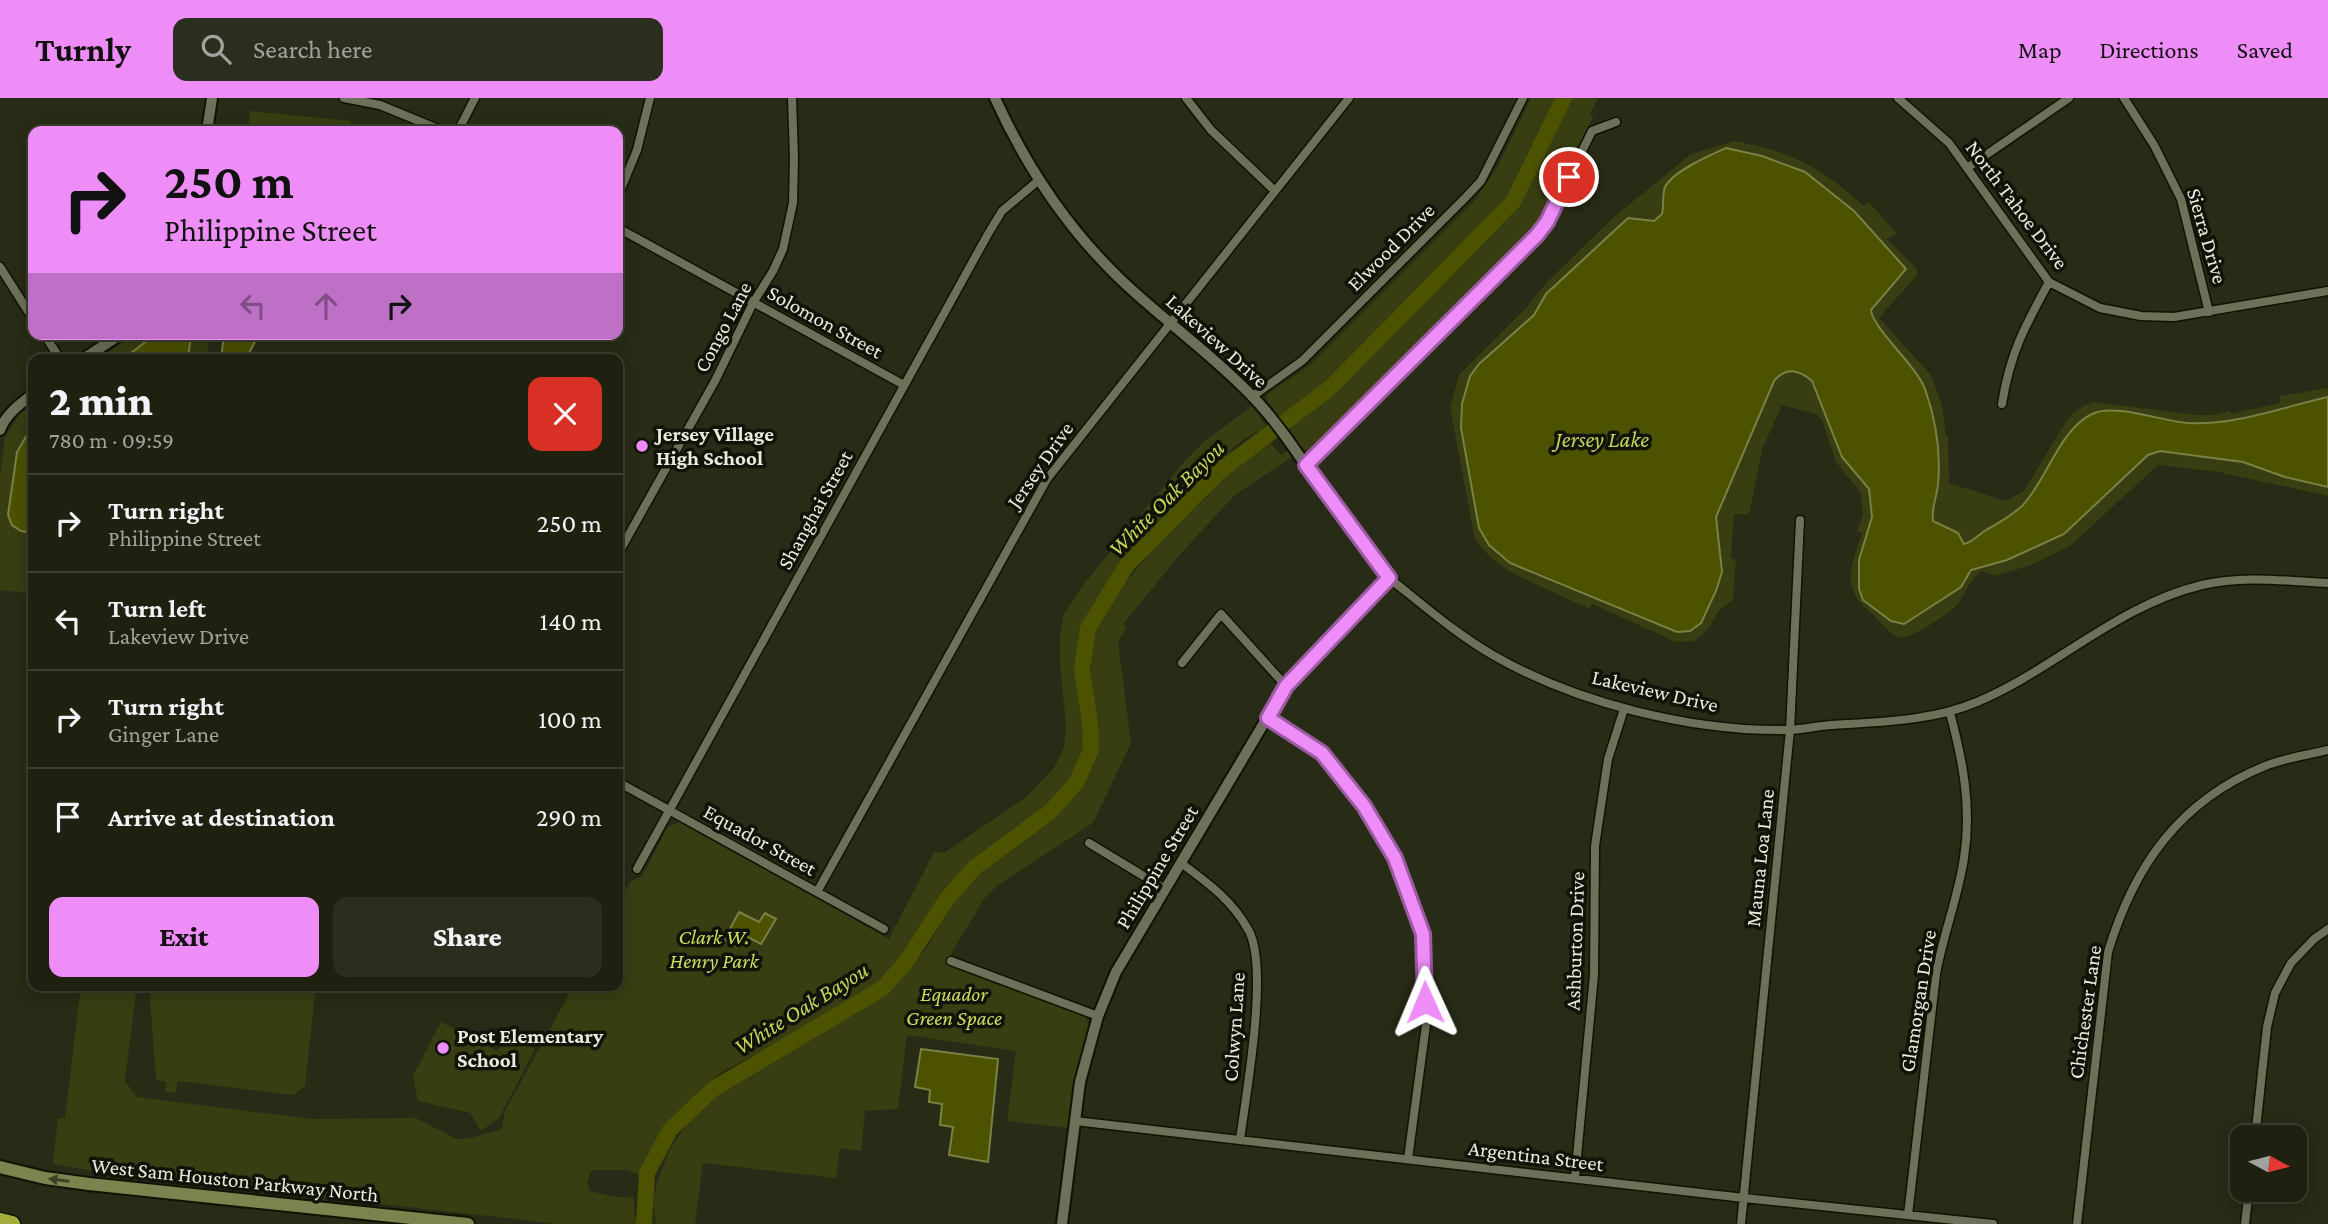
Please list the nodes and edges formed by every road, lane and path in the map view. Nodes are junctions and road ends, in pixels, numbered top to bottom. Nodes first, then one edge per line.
1 (212, 98) edge
2 (344, 98) edge
3 (475, 98) edge
4 (650, 98) edge
5 (792, 98) edge
6 (995, 98) edge
7 (1186, 98) edge
8 (1349, 98) edge
9 (1523, 98) edge
10 (1898, 98) edge
11 (2070, 98) edge
12 (2124, 98) edge
13 (1616, 122) dead end
14 (208, 126) edge
15 (431, 126) edge
16 (461, 126) edge
17 (1967, 167) junction
18 (1039, 180) junction
19 (623, 183) edge
20 (1275, 191) junction
21 (623, 231) edge
22 (0, 267) edge
23 (2049, 282) junction
24 (2328, 291) edge
25 (753, 303) junction
26 (28, 310) edge
27 (2210, 312) junction
28 (1172, 323) junction
29 (112, 340) edge
30 (91, 354) edge
31 (904, 385) junction
32 (1253, 396) junction
33 (28, 398) edge
34 (2002, 404) dead end
35 (0, 430) edge
36 (1306, 465) junction
37 (1800, 520) dead end
38 (623, 545) edge
39 (1389, 578) junction
40 (2328, 583) edge
41 (1182, 663) dead end
42 (1286, 686) junction
43 (1624, 709) junction
44 (1950, 713) junction
45 (1268, 718) junction
46 (1790, 730) junction
47 (2328, 750) edge
48 (623, 785) edge
49 (670, 810) junction
50 (1089, 843) dead end
51 (1181, 863) junction
52 (637, 869) dead end
53 (1165, 889) junction
54 (817, 891) junction
55 (884, 929) dead end
56 (2328, 929) edge
57 (951, 961) dead end
58 (1098, 1016) junction
59 (1075, 1121) junction
60 (2256, 1125) edge
61 (1240, 1140) junction
62 (1408, 1159) junction
63 (0, 1167) edge
64 (1575, 1178) junction
65 (1744, 1198) junction
66 (2248, 1202) edge
67 (1908, 1214) junction
68 (0, 1222) edge
69 (12, 1224) edge
70 (468, 1224) edge
71 (1062, 1224) edge
72 (1741, 1224) edge
73 (1993, 1224) edge
74 (2077, 1224) edge
75 (2245, 1224) edge

1 - 14 street
2 - 15 street
3 - 16 street
4 - 19 street
5 - 25 street, Congo Lane
6 - 18 street, Lakeview Drive
7 - 20 street
8 - 20 street, Jersey Drive
9 - 32 street, Elwood Drive
10 - 17 street, North Tahoe Drive
11 - 17 street
12 - 27 street, Sierra Drive
13 - 36 street
17 - 23 street, North Tahoe Drive
18 - 28 street, Lakeview Drive
18 - 31 street, Shanghai Street
20 - 28 street, Jersey Drive
21 - 25 street, Solomon Street
22 - 26 street
23 - 27 street, North Tahoe Drive
23 - 34 street
24 - 27 street, North Tahoe Drive
25 - 31 street, Solomon Street
25 - 38 street, Congo Lane
28 - 32 street, Lakeview Drive
28 - 54 street, Jersey Drive
29 - 30 street
31 - 49 street, Shanghai Street
32 - 36 street, Lakeview Drive
33 - 35 street
36 - 39 street, Lakeview Drive
37 - 46 street, Mauna Loa Lane
39 - 42 street, Philippine Street
39 - 43 street, Lakeview Drive
40 - 44 street, Lakeview Drive
41 - 42 street
42 - 45 street, Philippine Street
43 - 46 street, Lakeview Drive
43 - 64 street, Ashburton Drive
44 - 46 street, Lakeview Drive
44 - 67 street, Glamorgan Drive
45 - 51 street, Philippine Street
45 - 62 street
46 - 65 street, Mauna Loa Lane
47 - 74 street, Chichester Lane
48 - 49 street, Equador Street
49 - 52 street, Shanghai Street
49 - 54 street, Equador Street
50 - 53 street
51 - 53 street, Philippine Street
51 - 61 street, Colwyn Lane
53 - 58 street, Philippine Street
54 - 55 street, Equador Street
56 - 60 street
57 - 58 street
58 - 59 street, Philippine Street
59 - 61 street, Argentina Street
59 - 71 street, Philippine Street
61 - 62 street, Argentina Street
62 - 64 street, Argentina Street
70 -> 63 main road, West Sam Houston Parkway North
64 - 65 street, Argentina Street
65 - 67 street, Argentina Street
65 - 72 street, Mauna Loa Lane
66 - 75 street
67 - 73 street, Argentina Street
68 - 69 highway

